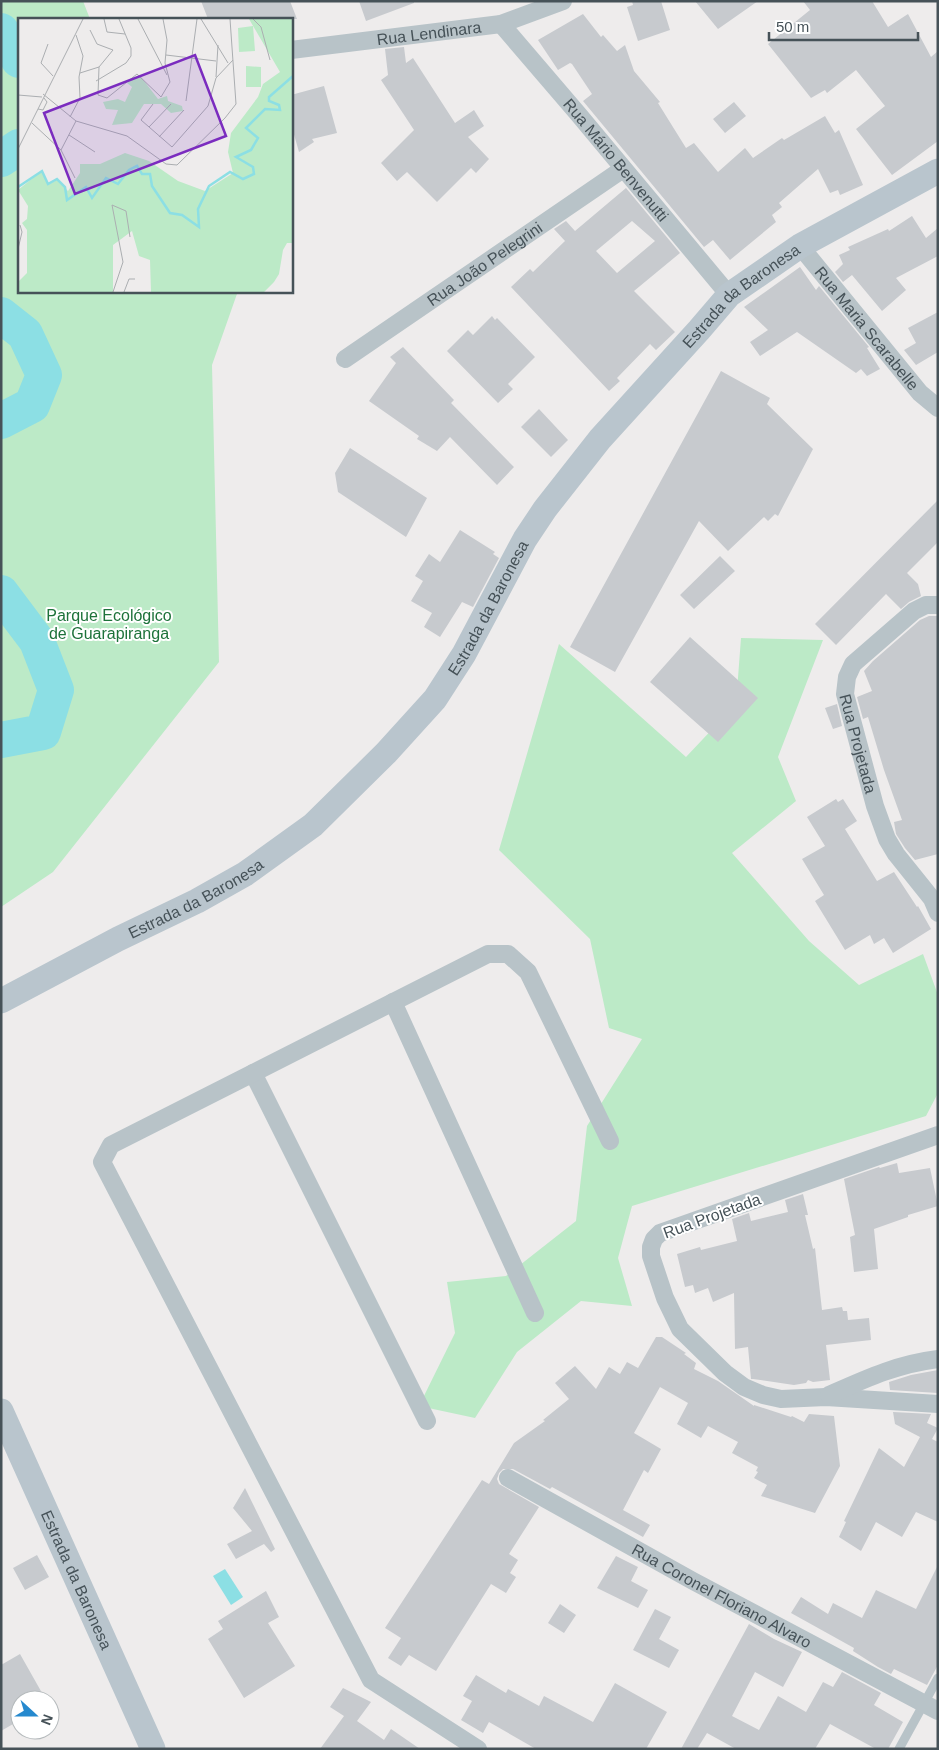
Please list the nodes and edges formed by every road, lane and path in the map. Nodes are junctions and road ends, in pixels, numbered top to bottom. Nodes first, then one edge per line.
1 (563, 1) edge
2 (501, 24) junction
3 (292, 50) edge
4 (623, 169) junction
5 (938, 171) edge
6 (800, 246) junction
7 (729, 295) junction
8 (345, 359) dead end
9 (938, 408) edge
10 (938, 605) edge
11 (938, 912) edge
12 (1, 1001) edge
13 (393, 1002) junction
14 (253, 1073) junction
15 (938, 1135) edge
16 (610, 1141) dead end
17 (535, 1313) dead end
18 (938, 1359) edge
19 (826, 1396) junction
20 (938, 1404) edge
21 (1, 1411) edge
22 (427, 1421) dead end
23 (508, 1478) dead end
24 (938, 1678) edge
25 (931, 1707) edge
26 (153, 1749) edge
27 (478, 1749) edge
28 (899, 1749) edge

1 - 2 street, Rua Lendinara
2 - 3 street, Rua Lendinara
2 - 4 street, Rua Mário Benvenutti
4 - 7 street, Rua Mário Benvenutti
4 - 8 street, Rua João Pelegrini
5 - 6 main road, Estrada da Baronesa
6 - 7 main road, Estrada da Baronesa
6 - 9 street, Rua Maria Scarabelle
7 - 12 main road, Estrada da Baronesa
10 - 11 street, Rua Projetada
13 - 14 street
13 - 16 street
13 - 17 street
14 - 22 street
14 - 27 street
15 - 19 street, Rua Projetada
18 - 19 street
19 - 20 street
21 - 26 main road, Estrada da Baronesa
23 - 25 street, Rua Coronel Floriano Alvaro
24 - 25 lane
25 - 28 lane

